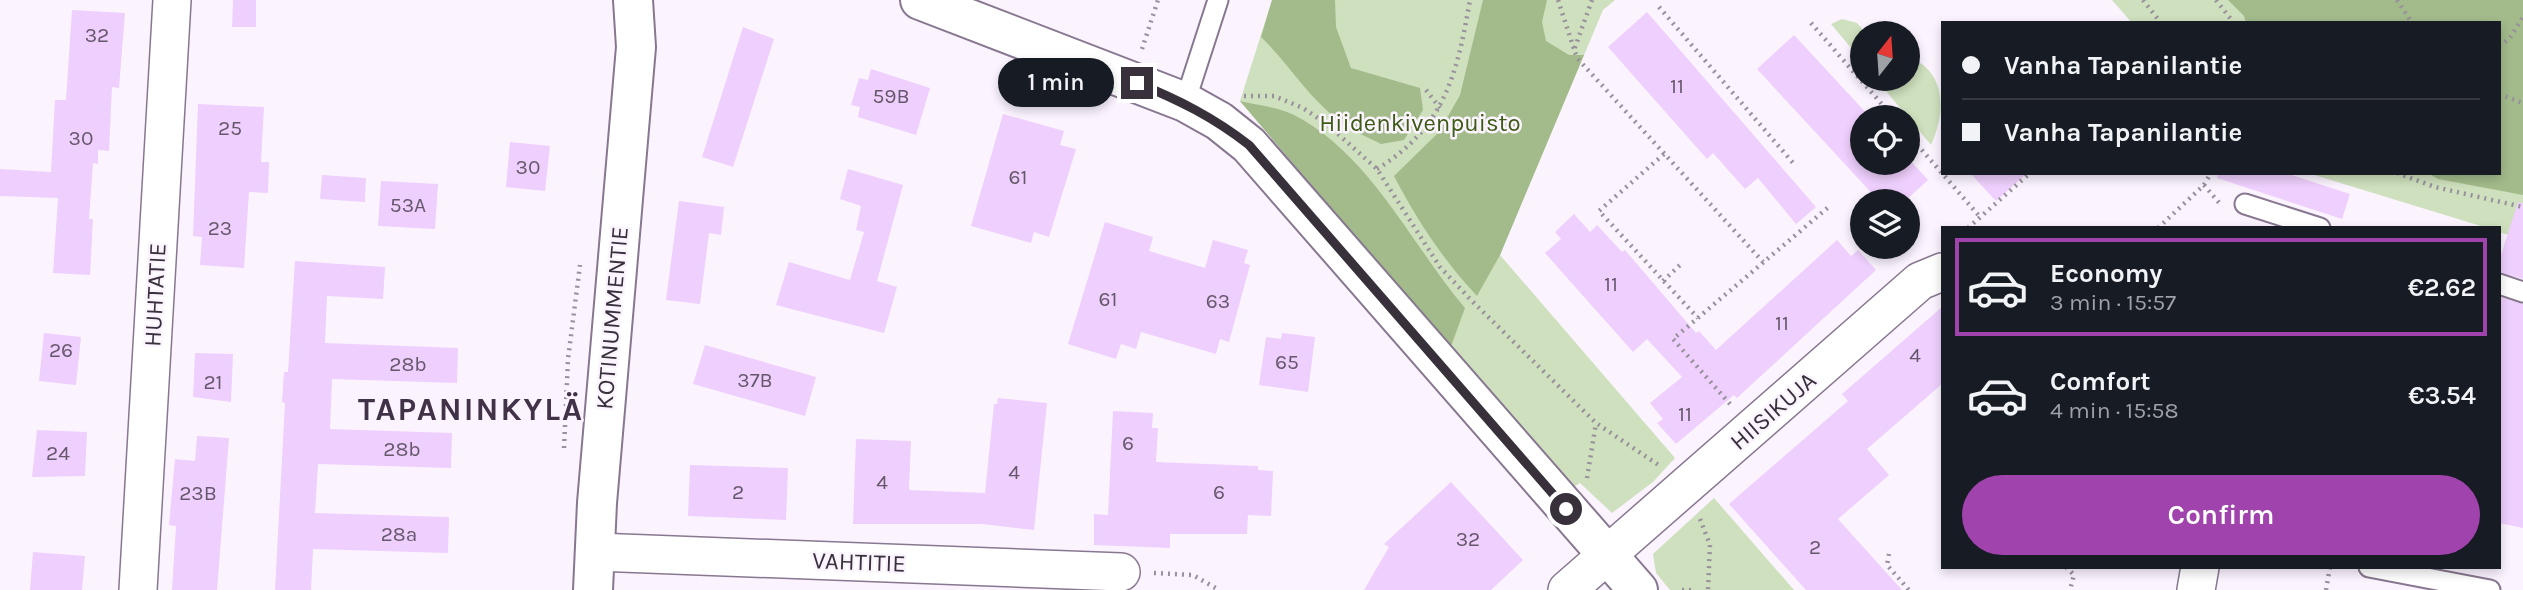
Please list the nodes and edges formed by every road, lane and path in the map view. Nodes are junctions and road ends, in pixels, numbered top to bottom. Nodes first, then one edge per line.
1 (172, 0) edge
2 (633, 0) edge
3 (656, 0) edge
4 (920, 0) edge
5 (1158, 0) edge
6 (1218, 0) edge
7 (1470, 0) edge
8 (1558, 0) edge
9 (1592, 0) edge
10 (2143, 0) edge
11 (2216, 0) edge
12 (2397, 0) edge
13 (1659, 7) dead end
14 (2523, 17) edge
15 (2159, 21) edge
16 (2232, 21) edge
17 (2411, 21) edge
18 (1811, 23) dead end
19 (2501, 45) edge
20 (636, 47) junction
21 (1574, 50) junction
22 (1139, 58) dead end
23 (1426, 90) dead end
24 (2501, 94) edge
25 (1237, 96) dead end
26 (1185, 102) junction
27 (2523, 103) edge
28 (1883, 105) edge
29 (1441, 108) junction
30 (1920, 148) edge
31 (1664, 154) junction
32 (1794, 164) dead end
33 (1377, 169) junction
34 (1941, 172) edge
35 (1944, 175) edge
36 (2028, 175) edge
37 (2210, 175) edge
38 (2402, 175) edge
39 (2245, 204) dead end
40 (1831, 205) dead end
41 (2523, 207) edge
42 (1980, 217) junction
43 (1970, 226) edge
44 (2160, 226) edge
45 (2314, 226) edge
46 (1763, 262) junction
47 (1680, 265) dead end
48 (1941, 272) edge
49 (1663, 281) junction
50 (2501, 285) edge
51 (2523, 292) edge
52 (1698, 318) junction
53 (1739, 414) dead end
54 (1684, 488) junction
55 (596, 552) junction
56 (1605, 554) junction
57 (1889, 554) dead end
58 (2068, 569) edge
59 (2200, 569) edge
60 (2330, 569) edge
61 (2380, 569) edge
62 (1121, 572) joint
63 (138, 590) edge
64 (593, 590) edge
65 (1219, 590) edge
66 (1567, 590) edge
67 (1638, 590) edge
68 (1682, 590) edge
69 (1693, 590) edge
70 (1708, 590) edge
71 (1909, 590) edge
72 (2070, 590) edge
73 (2196, 590) edge
74 (2326, 590) edge
75 (2490, 590) edge

1 - 63 street, HUHTATIE
2 - 20 street, KOTINUMMENTIE
3 - 20 street, KOTINUMMENTIE
4 - 26 street
5 - 22 path
6 - 26 lane
7 - 29 path
8 - 21 path
9 - 21 path
10 - 15 path
11 - 16 path
12 - 17 path
13 - 32 path
14 - 19 path
18 - 28 path
20 - 55 street, KOTINUMMENTIE
21 - 31 path
23 - 29 path
24 - 27 path
25 - 33 path
26 - 56 street
29 - 33 path
30 - 34 path
31 - 46 path
31 - 49 path
33 - 54 path
35 - 42 path
36 - 42 path
37 - 44 path
38 - 41 path
39 - 45 lane
40 - 46 path
42 - 43 path
46 - 52 path
47 - 49 path
48 - 54 street, HIISIKUJA
49 - 52 path
50 - 51 lane
52 - 53 path
54 - 56 street, HIISIKUJA
54 - 70 path
55 - 62 street, VAHTITIE
55 - 64 street, KOTINUMMENTIE
56 - 66 street, HIISIKUJA
56 - 67 street
57 - 71 path
58 - 72 path
59 - 73 street
60 - 74 path
61 - 75 lane
62 - 65 path
68 - 69 path

